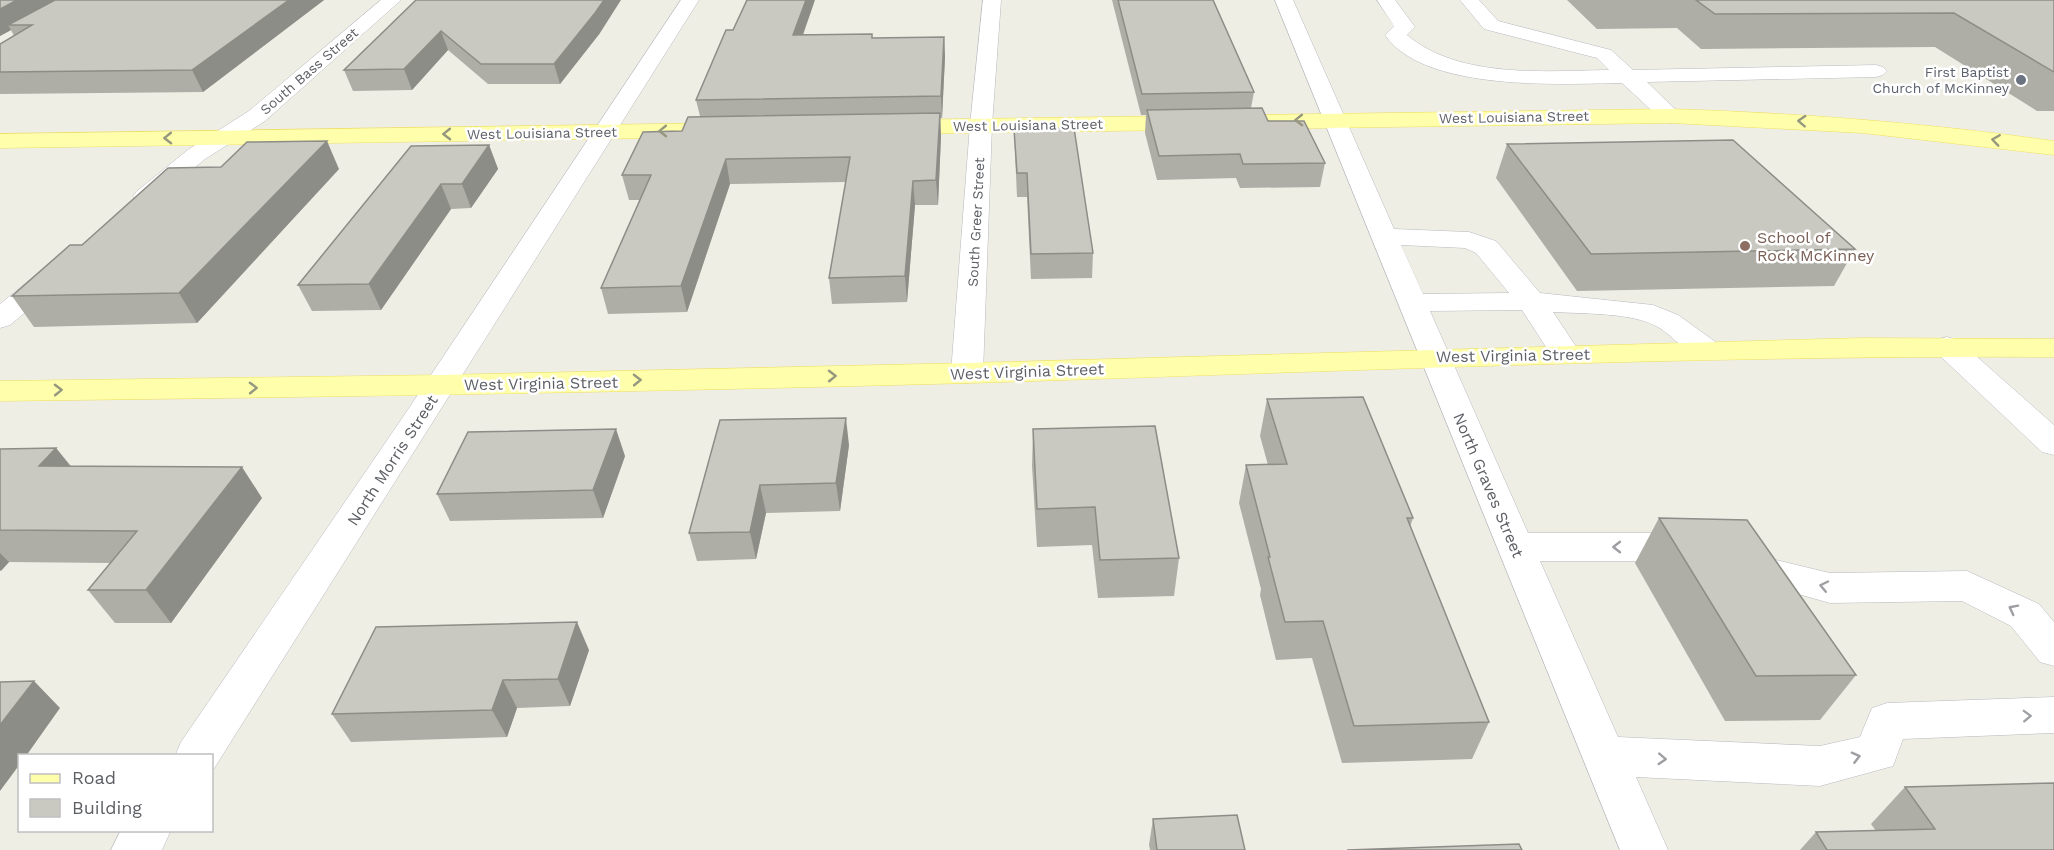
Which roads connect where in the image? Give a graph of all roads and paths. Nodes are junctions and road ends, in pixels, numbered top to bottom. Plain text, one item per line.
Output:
1 (392, 0) edge
2 (690, 0) edge
3 (992, 0) edge
4 (1284, 0) edge
5 (1386, 0) edge
6 (1469, 0) edge
7 (1876, 71) dead end
8 (1627, 75) junction
9 (1671, 116) junction
10 (1334, 120) junction
11 (981, 125) junction
12 (875, 127) edge
13 (745, 130) edge
14 (604, 132) junction
15 (222, 138) junction
16 (0, 141) edge
17 (2054, 148) edge
18 (125, 214) edge
19 (1383, 236) junction
20 (72, 259) edge
21 (1531, 301) junction
22 (1411, 303) junction
23 (0, 319) edge
24 (1947, 346) junction
25 (2054, 348) edge
26 (1706, 350) junction
27 (1566, 354) junction
28 (1434, 357) junction
29 (967, 373) junction
30 (441, 385) junction
31 (0, 391) edge
32 (2054, 444) edge
33 (1515, 547) junction
34 (2054, 650) edge
35 (2054, 715) edge
36 (198, 754) edge
37 (1604, 756) junction
38 (147, 832) edge
39 (135, 850) edge
40 (1644, 850) edge

1 - 15 street, South Bass Street
2 - 14 street, North Morris Street
3 - 11 street, South Greer Street
4 - 10 street, North Graves Street
5 - 8 street
6 - 8 street
7 - 8 street
8 - 9 street
9 - 10 main road, West Louisiana Street
17 -> 9 main road, West Louisiana Street
10 -> 11 main road, West Louisiana Street
10 - 19 street, North Graves Street
11 - 12 main road, West Louisiana Street
11 - 29 street, South Greer Street
13 -> 14 main road, West Louisiana Street
14 -> 15 main road, West Louisiana Street
14 - 30 street, North Morris Street
15 -> 16 main road, West Louisiana Street
15 - 18 street, South Bass Street
19 - 21 street
19 - 22 street, North Graves Street
20 - 23 street
21 - 22 street
21 - 26 street
21 - 27 street
22 - 28 street, North Graves Street
24 - 25 main road, West Virginia Street
24 - 26 main road, West Virginia Street
24 - 32 street
26 - 27 main road, West Virginia Street
27 - 28 main road, West Virginia Street
28 - 29 main road, West Virginia Street
28 - 33 street, North Graves Street
30 -> 29 main road, West Virginia Street
31 -> 30 main road, West Virginia Street
30 - 36 street, North Morris Street
34 -> 33 street
33 - 37 street, North Graves Street
37 -> 35 street
37 - 40 street, North Graves Street
38 - 39 street

